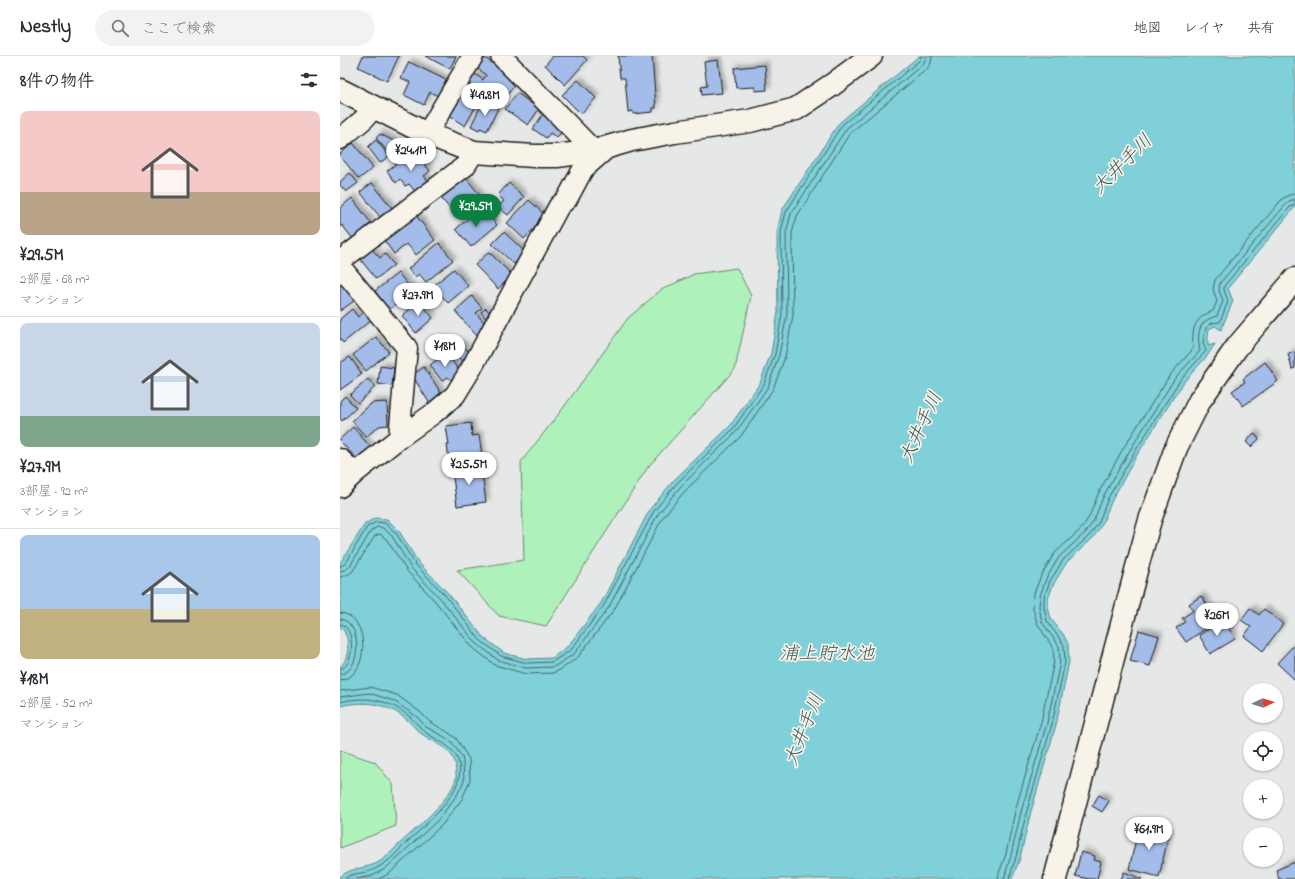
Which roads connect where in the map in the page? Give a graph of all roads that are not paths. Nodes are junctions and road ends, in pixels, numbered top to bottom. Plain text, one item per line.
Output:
1 (473, 56) edge
2 (501, 56) edge
3 (871, 56) edge
4 (340, 90) edge
5 (374, 107) junction
6 (427, 134) junction
7 (340, 139) edge
8 (600, 149) junction
9 (474, 152) junction
10 (340, 261) edge
11 (340, 266) edge
12 (1295, 279) edge
13 (399, 438) junction
14 (340, 459) edge
15 (355, 472) junction
16 (340, 487) edge
17 (1055, 879) edge

1 - 6 street
2 - 8 street
3 - 8 street
4 - 5 street
5 - 6 street
5 - 7 street
6 - 9 street
8 - 9 street
8 - 13 street
9 - 10 street
11 - 13 street
12 - 17 street
13 - 15 street
14 - 15 street
15 - 16 street

